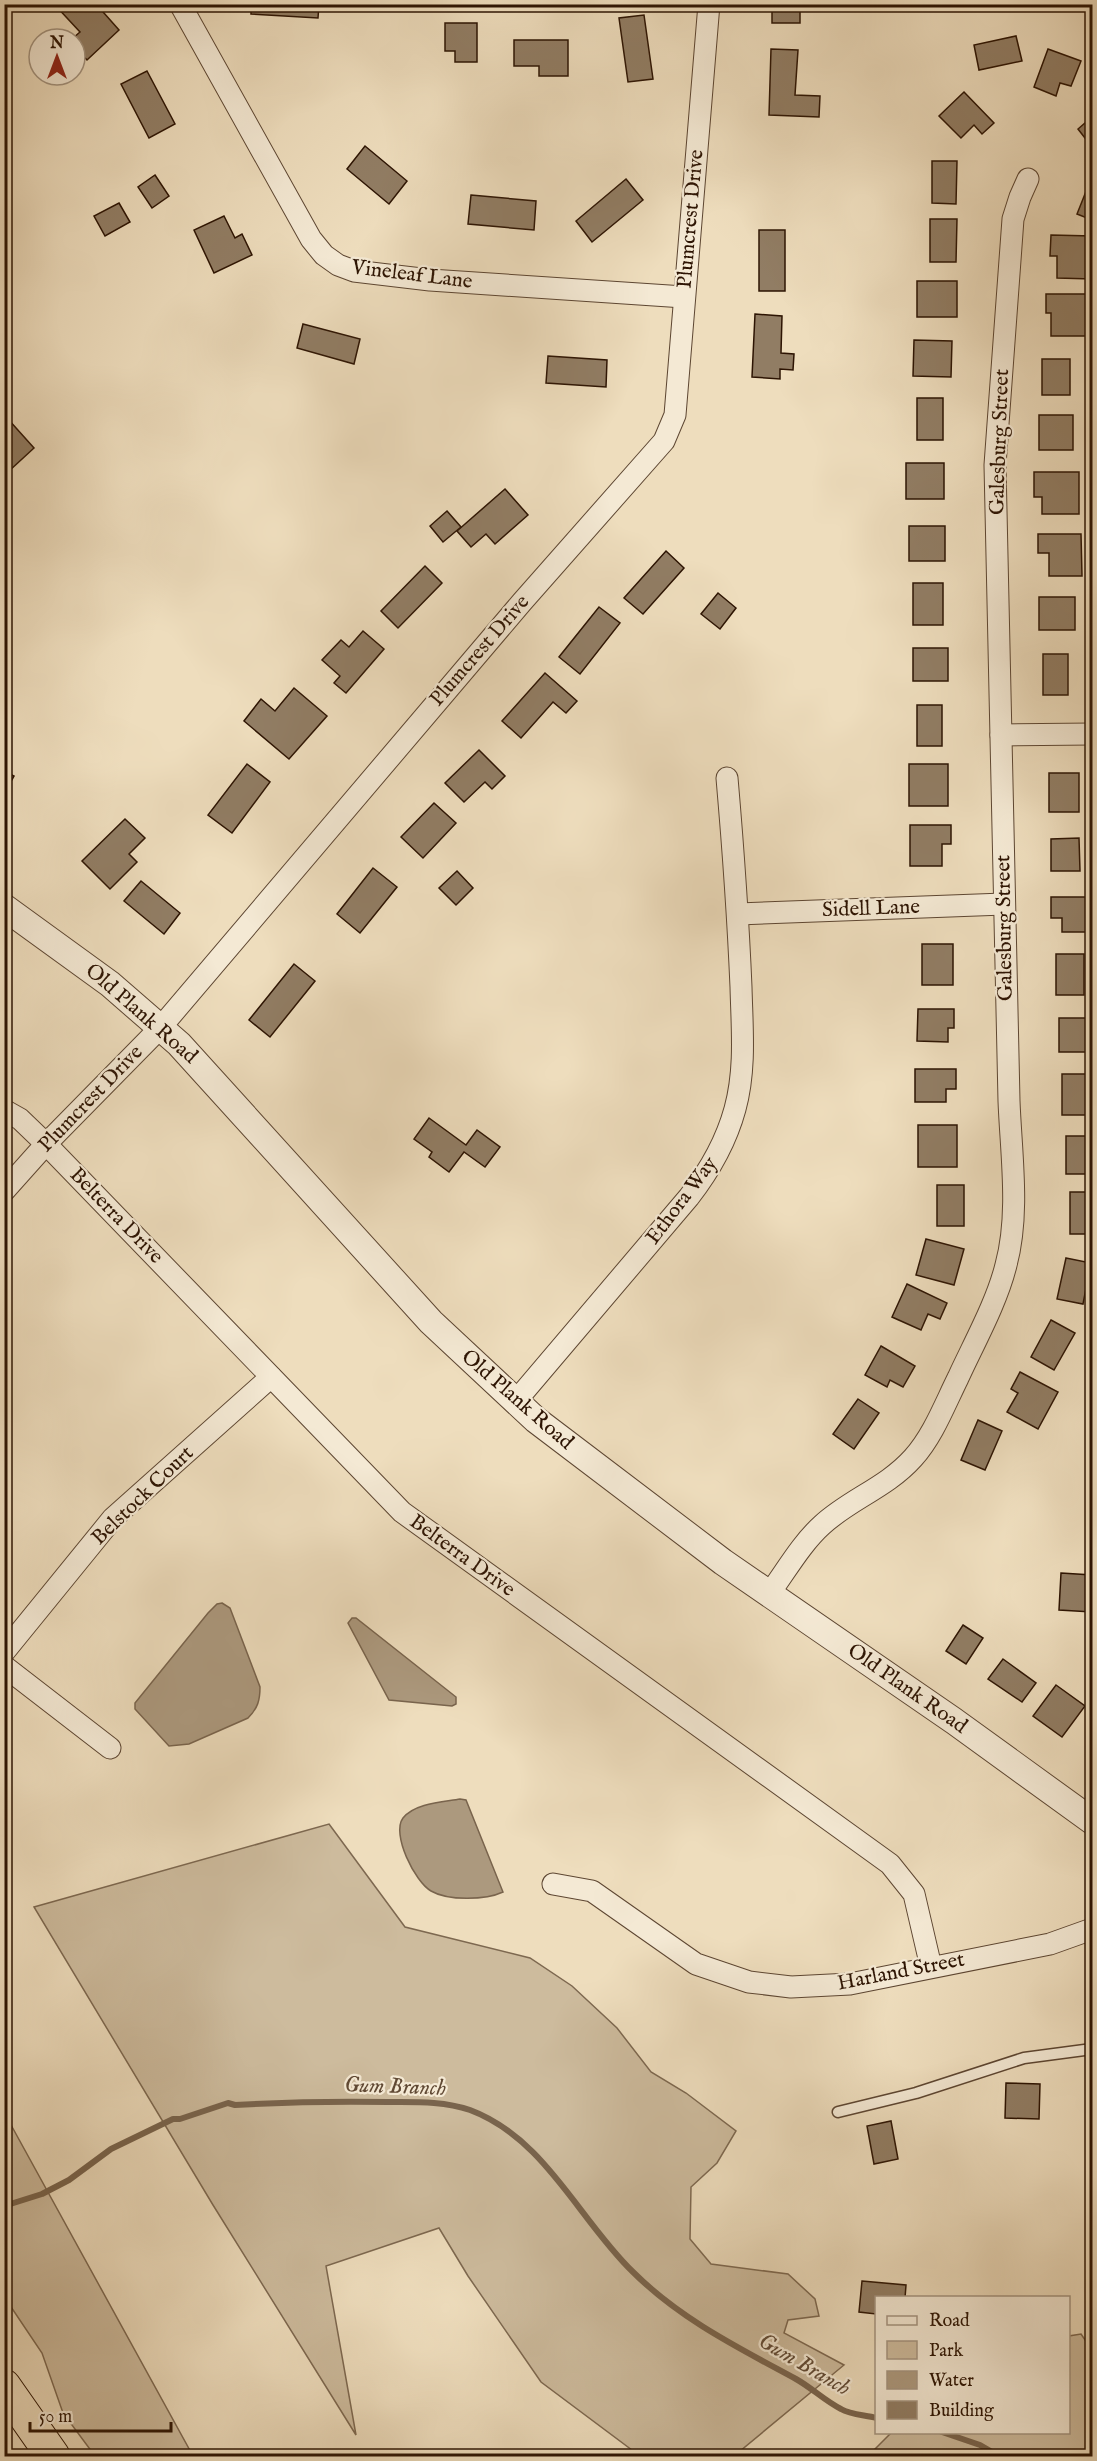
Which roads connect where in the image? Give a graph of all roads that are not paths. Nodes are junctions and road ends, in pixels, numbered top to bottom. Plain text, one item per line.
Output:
1 (180, 4) edge
2 (709, 4) edge
3 (1028, 179) dead end
4 (684, 297) junction
5 (1092, 734) edge
6 (1001, 735) junction
7 (728, 778) dead end
8 (1004, 904) junction
9 (4, 907) edge
10 (738, 914) junction
11 (161, 1027) junction
12 (4, 1110) edge
13 (46, 1144) junction
14 (4, 1191) edge
15 (271, 1377) junction
16 (515, 1402) junction
17 (769, 1594) junction
18 (4, 1652) edge
19 (4, 1666) edge
20 (110, 1748) dead end
21 (1092, 1821) edge
22 (553, 1884) dead end
23 (1092, 1929) edge
24 (931, 1967) junction
25 (1092, 2049) edge
26 (838, 2112) dead end
27 (4, 2386) edge
28 (53, 2457) edge

1 - 4 street, Vineleaf Lane
2 - 4 street, Plumcrest Drive
3 - 6 street, Galesburg Street
4 - 11 street, Plumcrest Drive
5 - 6 street
6 - 8 street, Galesburg Street
7 - 10 street, Ethora Way
8 - 10 street, Sidell Lane
8 - 17 street, Galesburg Street
9 - 11 street, Old Plank Road
10 - 16 street, Ethora Way
11 - 13 street, Plumcrest Drive
11 - 16 street, Old Plank Road
12 - 13 street, Belterra Drive
13 - 14 street, Plumcrest Drive
13 - 15 street, Belterra Drive
15 - 18 street, Belstock Court
15 - 24 street, Belterra Drive
16 - 17 street, Old Plank Road
17 - 21 street, Old Plank Road
19 - 20 street
22 - 24 street, Harland Street
23 - 24 street, Harland Street
25 - 26 lane
27 - 28 highway

